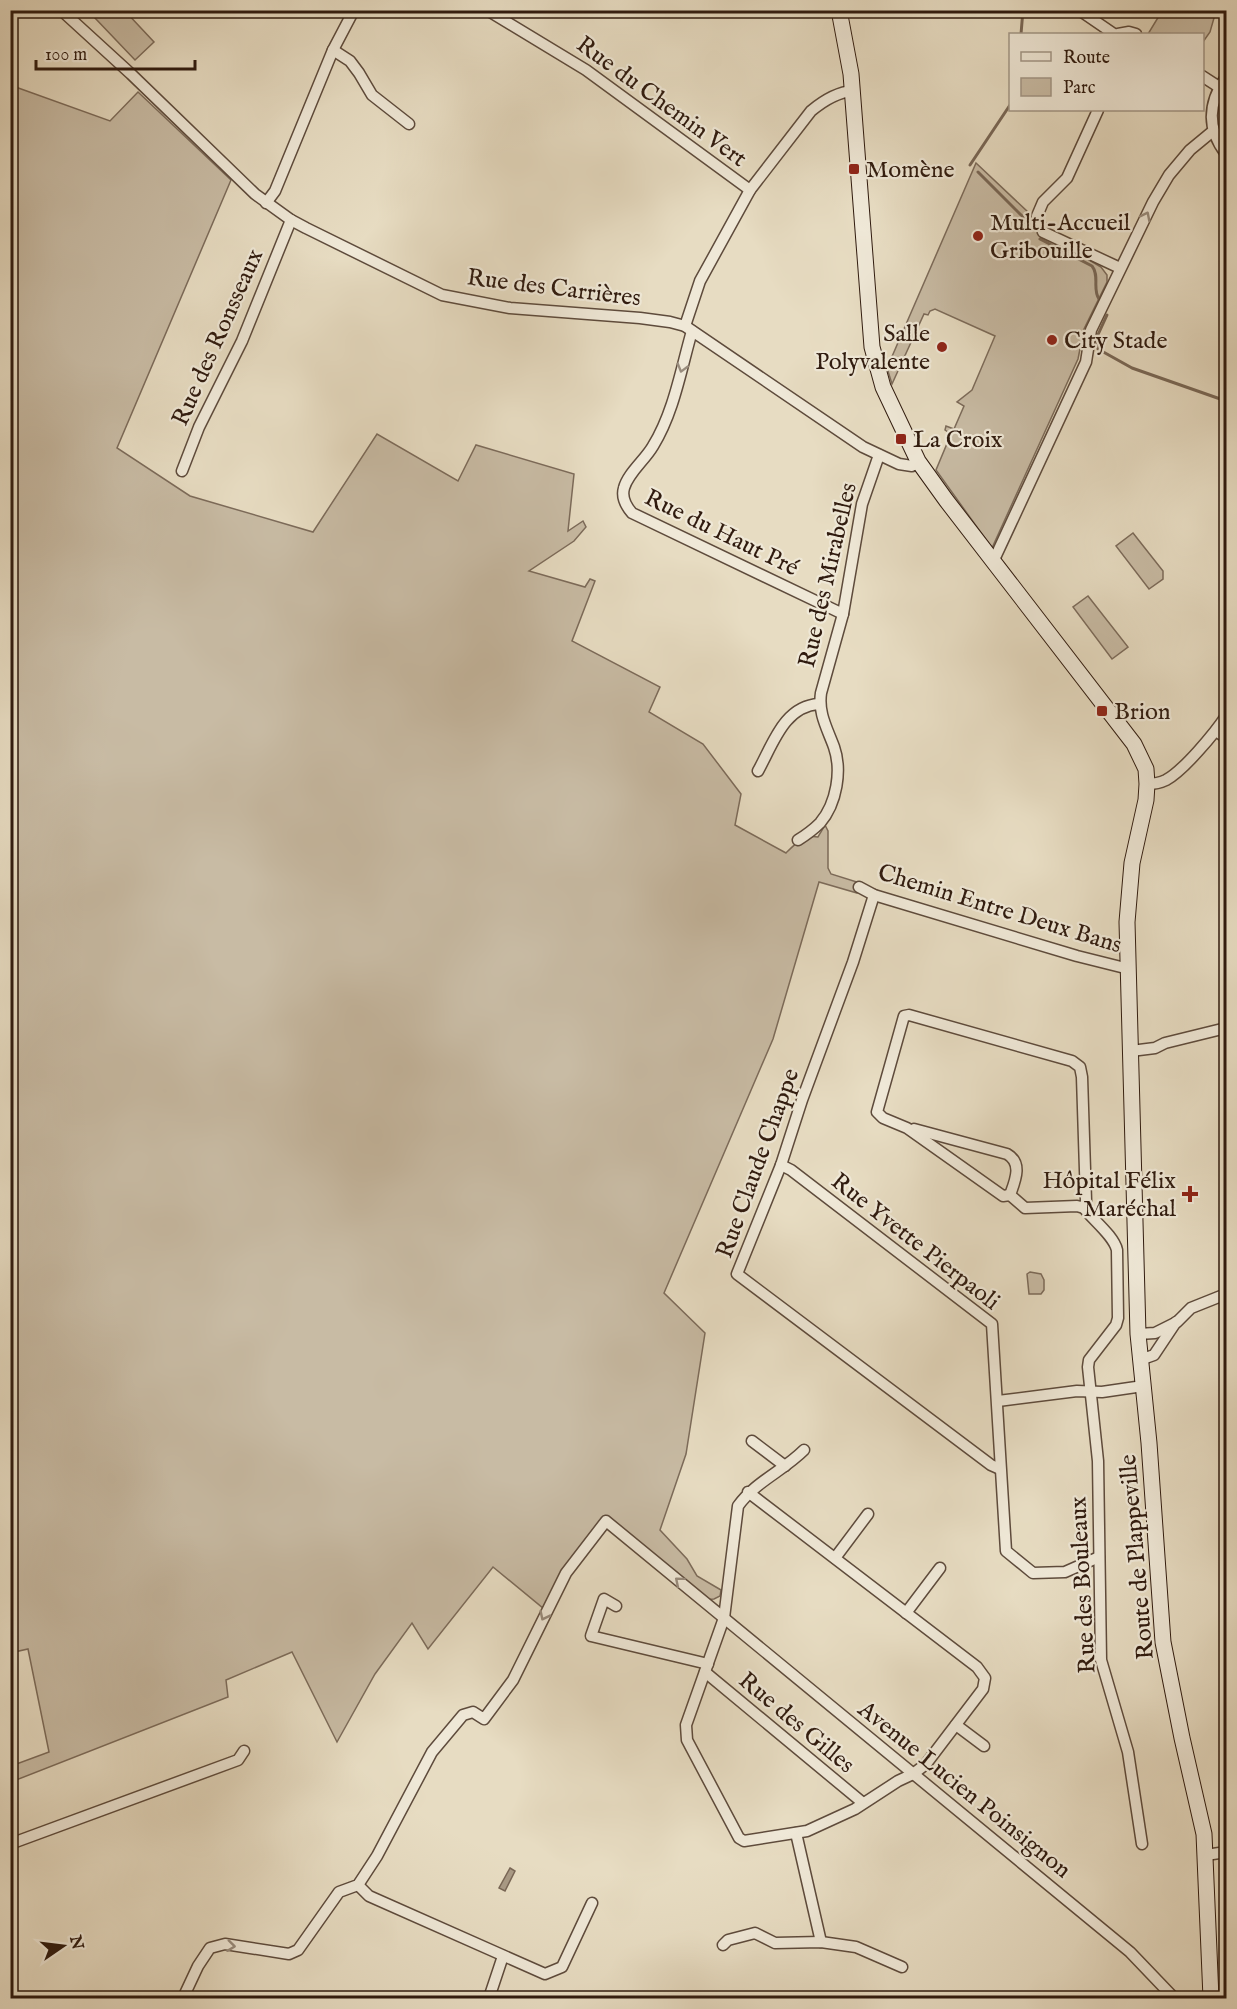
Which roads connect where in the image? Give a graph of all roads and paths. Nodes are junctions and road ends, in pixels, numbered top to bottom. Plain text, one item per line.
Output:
1 (61, 10) edge
2 (354, 10) edge
3 (487, 10) edge
4 (839, 10) edge
5 (1079, 10) edge
6 (1114, 33) edge
7 (333, 50) junction
8 (1204, 77) edge
9 (1227, 77) edge
10 (1219, 87) junction
11 (853, 91) junction
12 (1098, 111) edge
13 (409, 124) dead end
14 (1213, 131) junction
15 (1227, 154) edge
16 (750, 190) junction
17 (266, 203) junction
18 (291, 220) junction
19 (1120, 268) junction
20 (689, 329) junction
21 (879, 455) junction
22 (918, 461) junction
23 (182, 471) dead end
24 (993, 561) junction
25 (843, 614) junction
26 (819, 704) junction
27 (1227, 716) edge
28 (1216, 731) junction
29 (1227, 738) edge
30 (758, 771) dead end
31 (1148, 784) junction
32 (798, 840) dead end
33 (859, 887) dead end
34 (874, 895) junction
35 (1129, 969) junction
36 (1227, 1028) edge
37 (1131, 1051) junction
38 (907, 1128) junction
39 (781, 1165) junction
40 (1010, 1195) junction
41 (1084, 1208) junction
42 (1227, 1294) edge
43 (1177, 1322) junction
44 (1138, 1334) junction
45 (1140, 1360) junction
46 (1143, 1386) junction
47 (1091, 1391) junction
48 (998, 1401) junction
49 (752, 1441) dead end
50 (804, 1450) dead end
51 (785, 1466) junction
52 (1000, 1469) junction
53 (748, 1492) junction
54 (868, 1514) dead end
55 (1099, 1557) junction
56 (834, 1558) junction
57 (940, 1568) dead end
58 (616, 1606) dead end
59 (906, 1613) junction
60 (724, 1618) junction
61 (706, 1668) junction
62 (956, 1725) junction
63 (984, 1746) dead end
64 (244, 1751) dead end
65 (913, 1774) junction
66 (863, 1803) junction
67 (796, 1833) junction
68 (10, 1844) edge
69 (1143, 1844) dead end
70 (1227, 1852) edge
71 (1206, 1855) junction
72 (358, 1885) junction
73 (592, 1903) dead end
74 (821, 1942) junction
75 (723, 1945) dead end
76 (503, 1956) junction
77 (902, 1967) dead end
78 (183, 1998) edge
79 (489, 1998) edge
80 (1174, 1998) edge
81 (1211, 1998) edge

1 - 17 street, Rue des Carrières
2 - 7 street
3 - 16 street, Rue du Chemin Vert
4 - 11 street
5 - 6 street
7 - 13 street
7 - 17 street
8 - 10 street
9 - 10 street
10 - 14 street
11 - 16 street, Rue du Haut Pré
11 - 22 street
12 - 19 street
14 - 15 street
19 -> 14 street
16 - 20 street, Rue du Haut Pré
17 - 18 street, Rue des Carrières
18 - 20 street, Rue des Carrières
18 - 23 street, Rue des Ronsseaux
19 - 24 street
20 - 21 street, Rue des Carrières
20 -> 25 street, Rue du Haut Pré
21 - 22 street, Rue des Carrières
21 - 25 street, Rue des Mirabelles
22 - 24 street
24 - 31 street
25 - 26 street, Rue des Mirabelles
26 - 30 street, Rue des Mirabelles
26 - 32 street, Rue des Mirabelles
27 - 28 street
28 - 29 street
28 - 31 street
31 - 35 street, Route de Plappeville
33 - 34 street, Chemin Entre Deux Bans
34 - 35 street, Chemin Entre Deux Bans
34 - 39 street, Rue Claude Chappe
35 - 37 street, Route de Plappeville
36 - 37 street
37 - 44 street, Route de Plappeville
38 - 40 street
38 - 40 street
38 - 41 street
39 - 48 street, Rue Yvette Pierpaoli
39 - 52 street, Rue Claude Chappe
40 - 41 street
41 - 47 street, Rue des Bouleaux
42 - 43 street
43 - 44 street
43 - 45 street
44 - 45 street, Route de Plappeville
45 - 46 street, Route de Plappeville
46 - 47 street
46 - 71 street, Route de Plappeville
47 - 48 street
47 - 55 street, Rue des Bouleaux
48 - 52 street, Rue Yvette Pierpaoli
49 - 51 street
50 - 51 street
51 - 53 street
52 - 55 street, Rue Yvette Pierpaoli
53 - 56 street
53 - 60 street
54 - 56 street
55 - 69 street, Rue des Bouleaux
56 - 59 street
57 - 59 street
58 - 61 street
59 - 62 street
60 - 61 street
60 - 65 street, Avenue Lucien Poinsignon
60 -> 72 street, Avenue Lucien Poinsignon
61 - 66 street, Rue des Gilles
61 - 67 street
62 - 63 street
62 - 65 street
64 - 68 street
65 - 66 street
65 - 80 street, Avenue Lucien Poinsignon
66 - 67 street
67 - 74 street
70 - 71 street
71 - 81 street, Route de Plappeville
72 - 76 street
78 -> 72 street
73 - 76 street
74 - 75 street
74 - 77 street
76 - 79 street

